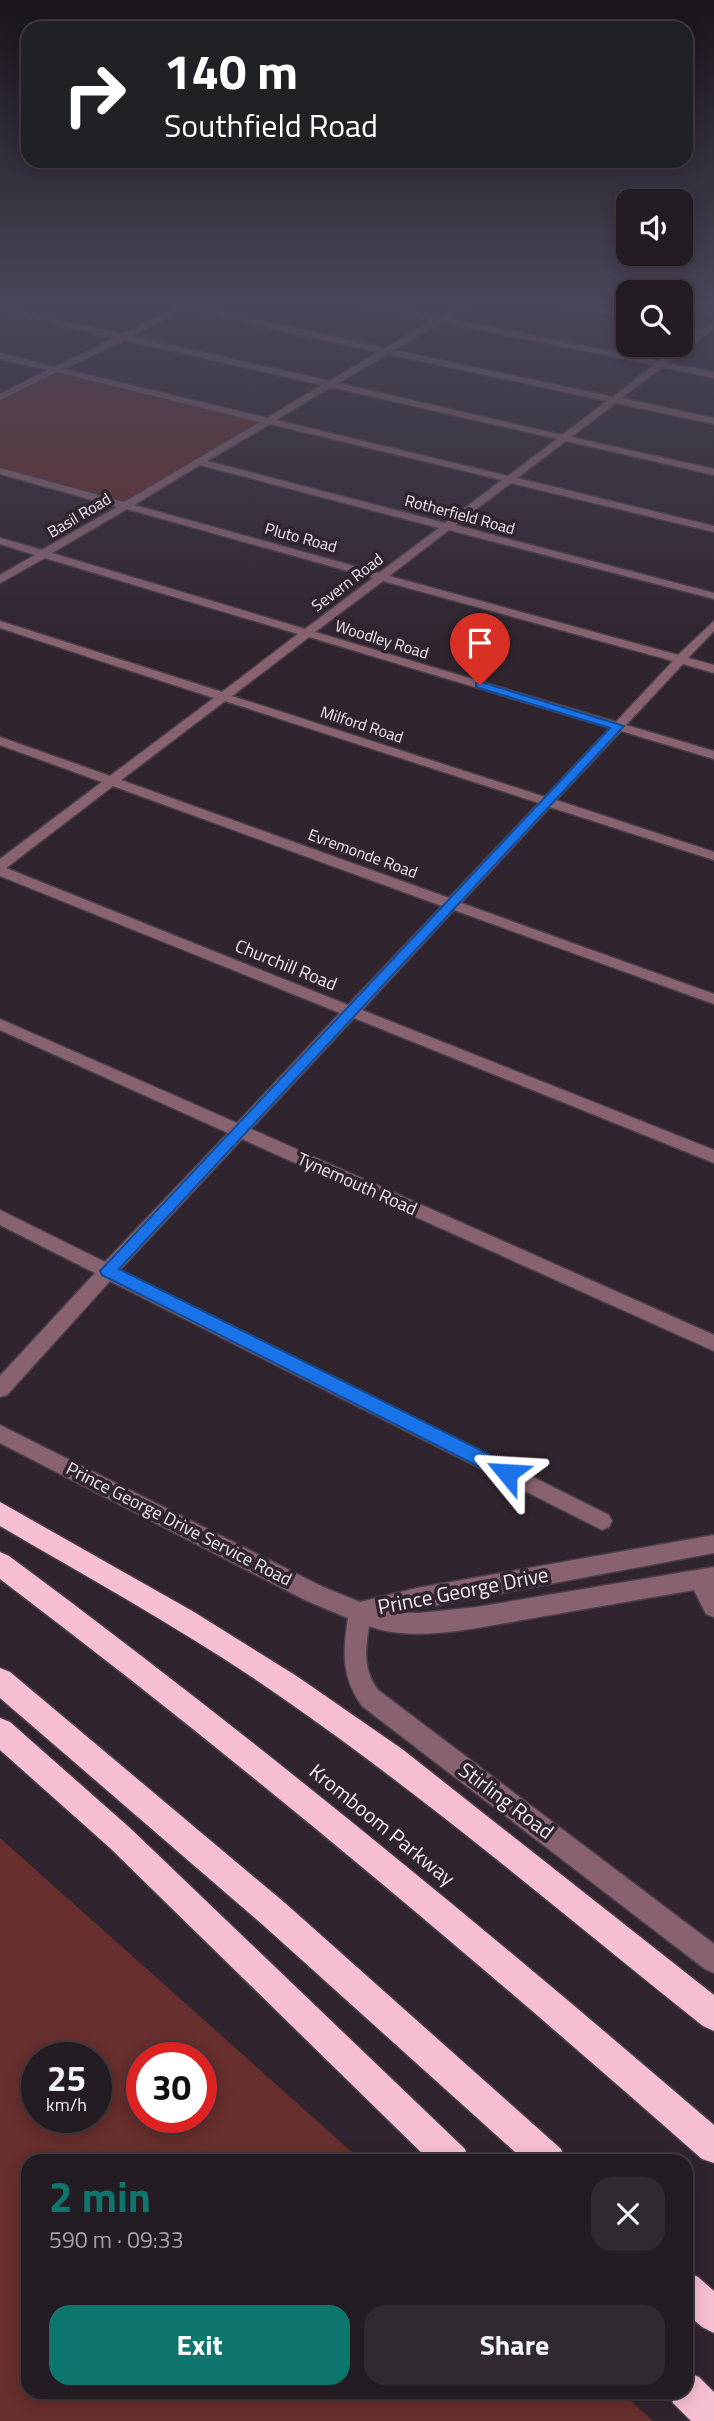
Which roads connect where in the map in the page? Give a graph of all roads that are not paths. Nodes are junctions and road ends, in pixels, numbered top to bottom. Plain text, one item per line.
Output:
1 (255, 418) edge
2 (273, 418) edge
3 (477, 418) edge
4 (590, 418) edge
5 (268, 421) junction
6 (564, 438) junction
7 (199, 462) junction
8 (0, 471) edge
9 (714, 472) edge
10 (509, 479) junction
11 (125, 505) junction
12 (447, 527) junction
13 (714, 529) edge
14 (0, 541) edge
15 (44, 555) junction
16 (381, 576) junction
17 (0, 580) edge
18 (714, 596) edge
19 (714, 624) edge
20 (0, 625) edge
21 (307, 633) junction
22 (681, 659) junction
23 (714, 669) edge
24 (223, 697) junction
25 (618, 726) junction
26 (0, 741) edge
27 (714, 755) edge
28 (111, 781) junction
29 (547, 802) junction
30 (714, 856) edge
31 (0, 869) edge
32 (452, 904) junction
33 (714, 999) edge
34 (350, 1012) junction
35 (0, 1024) edge
36 (240, 1132) junction
37 (714, 1157) edge
38 (0, 1217) edge
39 (108, 1271) junction
40 (714, 1343) edge
41 (0, 1389) edge
42 (0, 1433) edge
43 (0, 1513) edge
44 (602, 1521) dead end
45 (714, 1544) edge
46 (0, 1564) edge
47 (706, 1578) edge
48 (714, 1607) edge
49 (360, 1612) junction
50 (0, 1681) edge
51 (0, 1732) edge
52 (714, 1960) edge
53 (714, 2015) edge
54 (714, 2147) edge
55 (446, 2154) edge
56 (541, 2154) edge
57 (693, 2296) edge
58 (714, 2315) edge
59 (693, 2397) edge
60 (714, 2418) edge

1 - 5 street
2 - 5 street, Basil Road
3 - 6 street
4 - 6 street, Severn Road
5 - 7 street, Basil Road
5 - 10 street
6 - 9 street
6 - 10 street, Severn Road
7 - 11 street, Basil Road
7 - 12 street, Rotherfield Road
8 - 11 street, Pluto Road
10 - 12 street, Severn Road
10 - 13 street
11 - 15 street, Basil Road
11 - 16 street, Pluto Road
12 - 16 street, Severn Road
12 - 18 street, Rotherfield Road
14 - 15 street, Woodley Road
15 - 17 street, Basil Road
15 - 21 street, Woodley Road
16 - 21 street, Severn Road
16 - 22 street, Pluto Road
19 - 22 street
20 - 24 street, Milford Road
21 - 24 street, Severn Road
21 - 25 street, Woodley Road
22 - 23 street, Pluto Road
22 - 25 street
24 - 28 street, Severn Road
24 - 29 street, Milford Road
25 - 27 street, Woodley Road
25 - 29 street
26 - 28 street, Evremonde Road
28 - 31 street, Severn Road
28 - 32 street, Evremonde Road
29 - 30 street, Milford Road
29 - 32 street
31 - 34 street, Churchill Road
32 - 33 street, Evremonde Road
32 - 34 street
34 - 36 street
34 - 37 street, Churchill Road
35 - 36 street, Tynemouth Road
36 - 39 street
36 - 40 street, Tynemouth Road
38 - 39 street
39 - 41 street
39 - 44 street
42 - 49 street, Prince George Drive Service Road
43 - 53 highway
45 - 49 street, Prince George Drive
46 - 54 highway, Kromboom Parkway
47 - 48 street
47 - 49 street, Prince George Drive
49 - 52 street, Stirling Road
50 - 56 highway
51 - 55 highway
57 - 58 highway
59 - 60 highway

